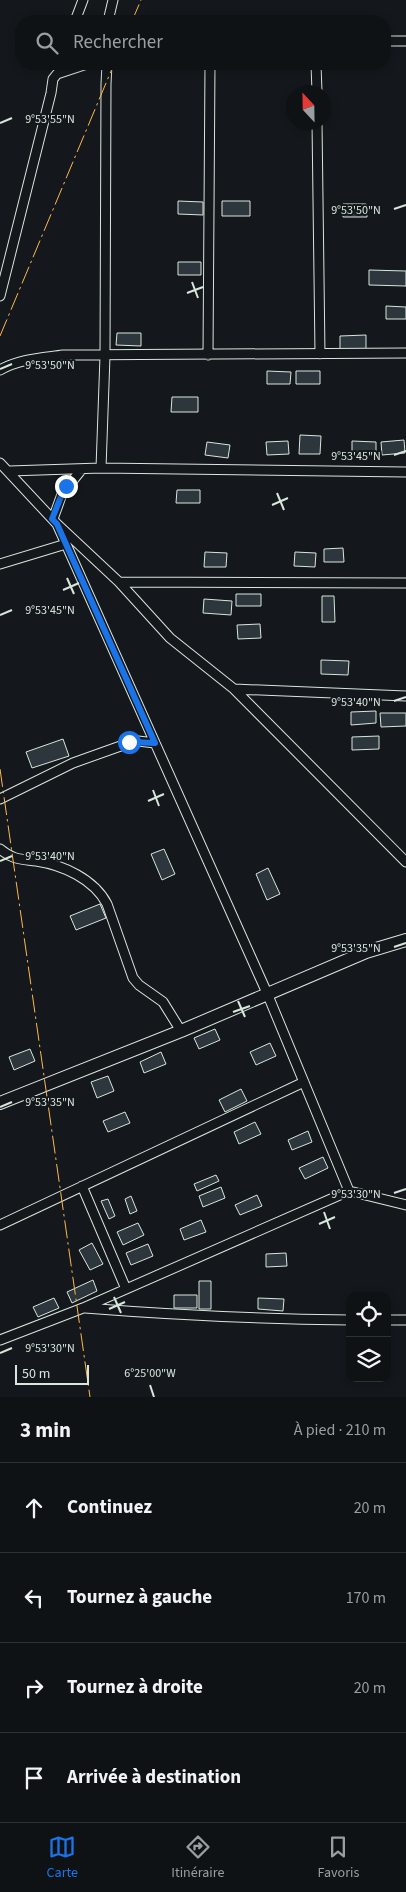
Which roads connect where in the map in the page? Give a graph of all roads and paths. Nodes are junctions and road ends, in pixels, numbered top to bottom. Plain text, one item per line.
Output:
1 (83, 0) edge
2 (113, 0) edge
3 (77, 15) edge
4 (109, 15) edge
5 (391, 41) edge
6 (406, 41) edge
7 (59, 70) edge
8 (69, 70) edge
9 (107, 70) edge
10 (210, 70) edge
11 (316, 70) edge
12 (57, 74) junction
13 (317, 85) edge
14 (317, 130) edge
15 (0, 296) edge
16 (406, 353) edge
17 (320, 354) junction
18 (208, 355) junction
19 (105, 356) junction
20 (0, 370) edge
21 (0, 463) edge
22 (101, 468) junction
23 (82, 469) junction
24 (9, 471) junction
25 (406, 472) edge
26 (55, 522) junction
27 (66, 544) junction
28 (0, 564) edge
29 (119, 582) junction
30 (406, 583) edge
31 (234, 689) junction
32 (406, 696) edge
33 (155, 743) junction
34 (0, 799) edge
35 (0, 849) edge
36 (406, 862) edge
37 (405, 941) edge
38 (267, 993) junction
39 (181, 1030) junction
40 (304, 1082) junction
41 (0, 1102) edge
42 (82, 1186) junction
43 (349, 1191) junction
44 (406, 1205) edge
45 (0, 1225) edge
46 (126, 1289) junction
47 (83, 1308) junction
48 (346, 1320) edge
49 (391, 1320) edge
50 (406, 1320) edge
51 (0, 1340) edge

1 - 3 street
2 - 4 street
5 - 6 street
7 - 12 street
8 - 12 street
9 - 19 street
10 - 18 street
11 - 13 street
12 - 15 street
14 - 17 street
16 - 17 street
17 - 18 street
18 - 19 street
19 - 20 street
19 - 22 street
21 - 24 street
22 - 23 street
22 - 25 street
23 - 24 street
23 - 26 street
24 - 26 street
26 - 27 street
26 - 29 street
27 - 28 street
27 - 33 street
29 - 30 street
29 - 31 street
31 - 32 street
31 - 36 street
33 - 34 street
33 - 38 street
35 - 39 street
37 - 38 main road
38 - 39 main road
38 - 40 street
39 - 41 main road
40 - 42 street
40 - 43 street
42 - 45 street
42 - 46 street
43 - 44 street
43 - 46 street
46 - 47 street
47 - 48 street
47 - 51 street
49 - 50 street

